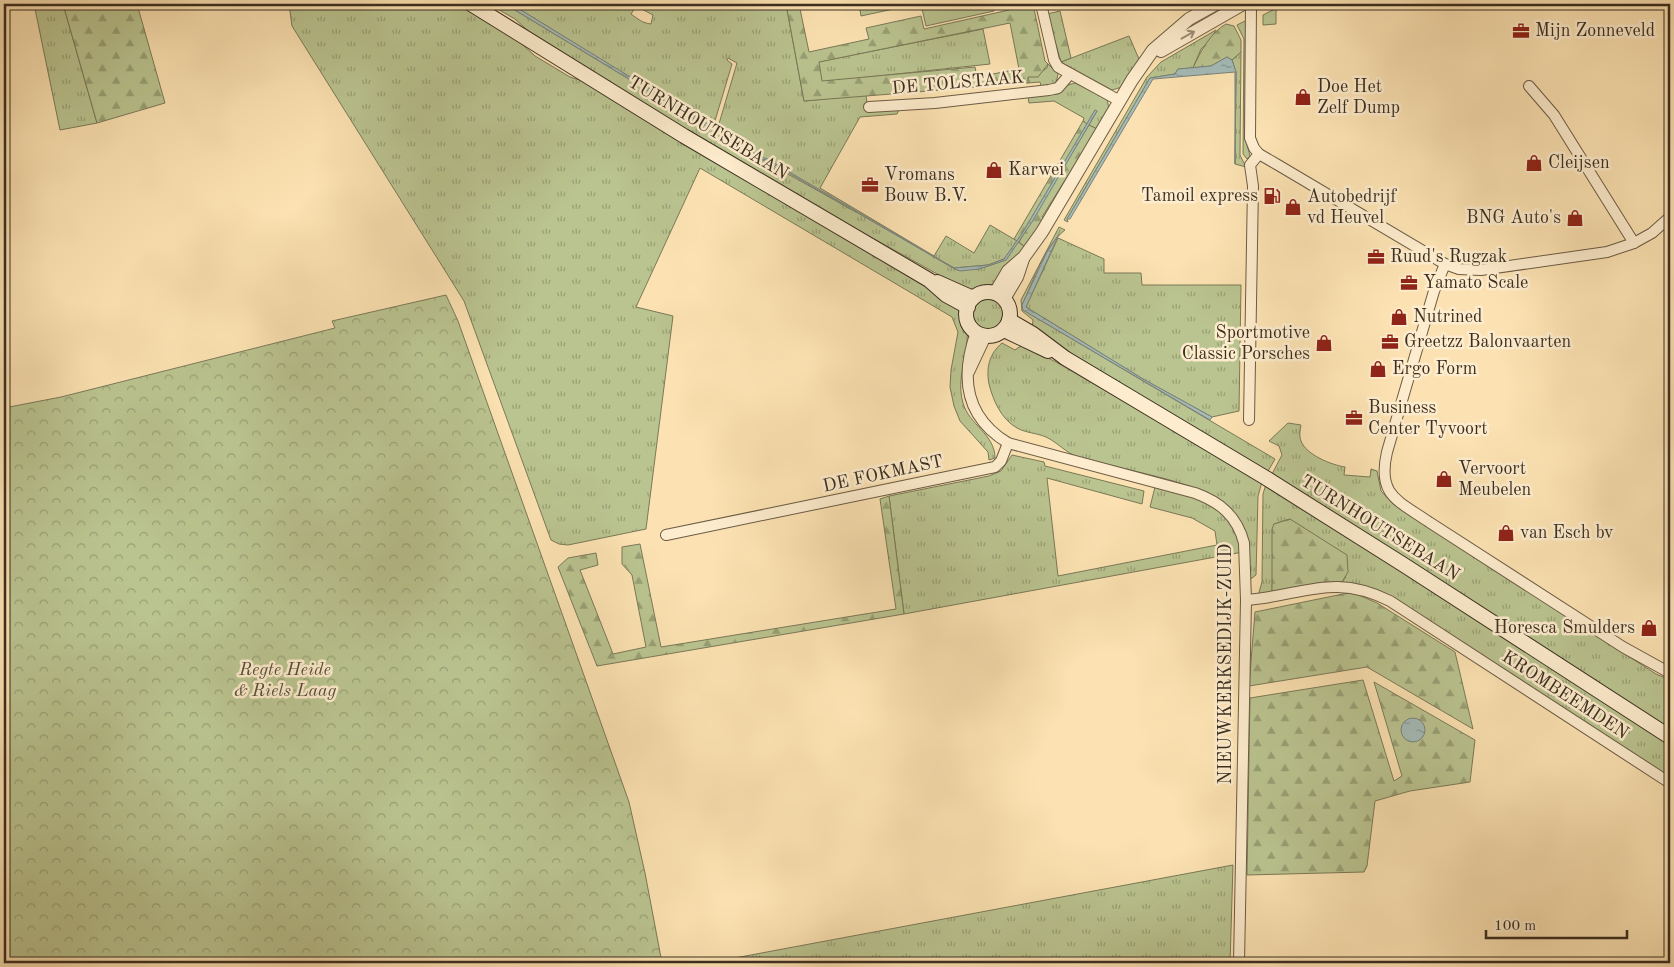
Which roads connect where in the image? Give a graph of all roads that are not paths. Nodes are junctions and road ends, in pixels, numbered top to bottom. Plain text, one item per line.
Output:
1 (470, 4) edge
2 (1041, 4) edge
3 (1216, 4) edge
4 (1244, 4) edge
5 (1251, 4) edge
6 (1146, 60) junction
7 (1070, 74) junction
8 (1529, 86) dead end
9 (1120, 100) junction
10 (869, 107) dead end
11 (1259, 154) junction
12 (1670, 217) edge
13 (1634, 243) junction
14 (1444, 264) junction
15 (999, 296) junction
16 (971, 303) junction
17 (1006, 325) junction
18 (981, 334) junction
19 (1249, 420) dead end
20 (1008, 443) junction
21 (666, 535) dead end
22 (1246, 600) junction
23 (1670, 673) edge
24 (1670, 737) edge
25 (1670, 783) edge
26 (1239, 963) edge

1 - 16 main road, TURNHOUTSEBAAN
2 - 7 street
3 - 6 street
6 -> 4 street
5 - 11 street
6 - 9 street
7 - 9 street
7 - 10 street, DE TOLSTAAK
8 - 13 street
9 - 15 street
11 - 14 street
11 - 19 street
12 - 13 street
13 - 14 street
14 - 23 street
15 - 16 main road
15 - 17 main road
16 - 18 main road
17 - 18 main road
17 - 24 main road, TURNHOUTSEBAAN
18 - 20 street
20 - 21 street, DE FOKMAST
20 - 22 street, NIEUWKERKSEDIJK-ZUID
22 - 25 street, KROMBEEMDEN
22 - 26 street, NIEUWKERKSEDIJK-ZUID

